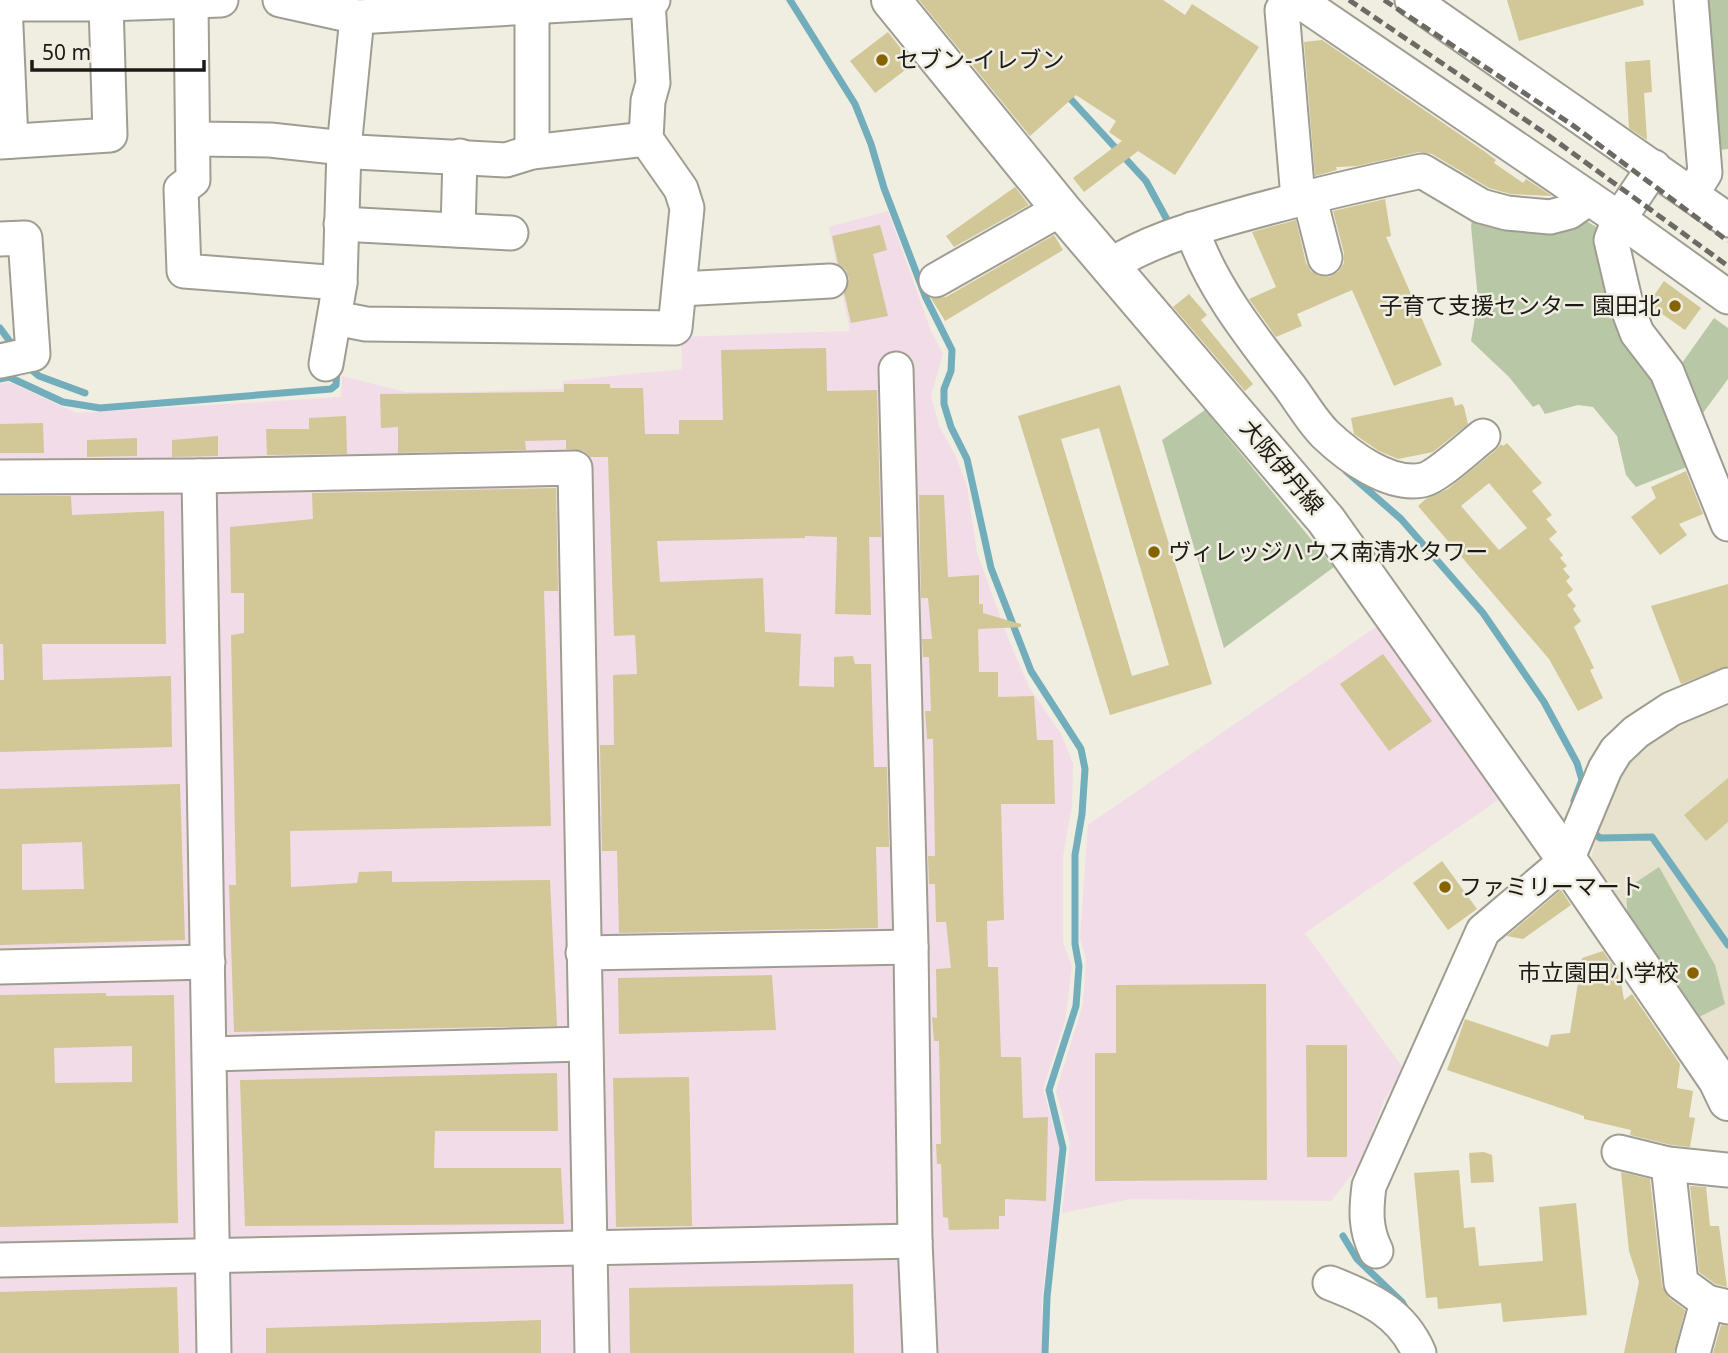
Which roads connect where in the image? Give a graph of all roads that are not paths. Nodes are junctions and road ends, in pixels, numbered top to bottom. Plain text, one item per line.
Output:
1 (280, 0) edge
2 (653, 0) edge
3 (891, 0) edge
4 (1289, 0) edge
5 (1298, 0) edge
6 (1412, 0) edge
7 (1691, 0) edge
8 (206, 1) edge
9 (648, 1) edge
10 (110, 3) edge
11 (2, 4) edge
12 (443, 6) edge
13 (532, 8) junction
14 (357, 19) edge
15 (194, 139) junction
16 (646, 139) junction
17 (5, 142) edge
18 (350, 151) junction
19 (532, 152) junction
20 (460, 156) junction
21 (1654, 167) junction
22 (1708, 178) edge
23 (1304, 197) junction
24 (1589, 198) junction
25 (1061, 209) junction
26 (1619, 219) junction
27 (1728, 220) edge
28 (347, 225) junction
29 (1192, 229) junction
30 (458, 230) junction
31 (511, 233) dead end
32 (0, 239) edge
33 (1325, 257) dead end
34 (1111, 265) junction
35 (936, 280) dead end
36 (830, 281) dead end
37 (340, 283) junction
38 (680, 289) junction
39 (1728, 297) edge
40 (341, 320) junction
41 (0, 361) edge
42 (326, 364) dead end
43 (896, 369) dead end
44 (1483, 436) dead end
45 (199, 476) junction
46 (0, 477) edge
47 (1728, 524) edge
48 (1728, 685) edge
49 (1567, 860) junction
50 (911, 947) junction
51 (583, 953) junction
52 (208, 962) junction
53 (0, 967) edge
54 (585, 1044) junction
55 (210, 1054) junction
56 (1728, 1101) edge
57 (1619, 1152) dead end
58 (1668, 1164) junction
59 (1728, 1170) edge
60 (915, 1241) junction
61 (589, 1247) junction
62 (1376, 1251) dead end
63 (213, 1255) junction
64 (0, 1260) edge
65 (1330, 1283) dead end
66 (1717, 1305) edge
67 (214, 1353) edge
68 (592, 1353) edge
69 (920, 1353) edge
70 (1419, 1353) edge
71 (1693, 1353) edge

1 - 14 street
2 - 9 street
3 - 25 main road, 大阪伊丹線
4 - 23 street
5 - 24 street
6 - 21 street
7 - 22 street
8 - 10 street
8 - 15 street
9 - 13 street
9 - 16 street
10 - 11 street
10 - 17 street
11 - 17 street
12 - 13 street
12 - 14 street
13 - 19 street
14 - 18 street
15 - 18 street
15 - 37 street
16 - 19 street
16 - 38 street
18 - 20 street
18 - 28 street
19 - 20 street
20 - 30 street
21 - 22 street
21 - 26 street
22 - 27 street
23 - 24 street
23 - 29 street
23 - 33 street
24 - 26 street
25 - 34 main road, 大阪伊丹線
25 - 35 street
26 - 39 street
26 - 47 street
28 - 30 street
28 - 37 street
29 - 34 street
29 - 44 street
30 - 31 street
32 - 41 street
34 - 49 main road, 大阪伊丹線
36 - 38 street
37 - 40 street
38 - 40 street
40 - 42 street
43 - 50 street
45 - 46 street
45 - 51 street
45 - 52 street
48 - 49 street
49 - 56 main road, 大阪伊丹線
49 - 62 street
50 - 51 street
50 - 60 street
51 - 54 street
52 - 53 street
52 - 55 street
54 - 55 street
54 - 61 street
55 - 63 street
57 - 58 street
58 - 59 street
58 - 66 street
60 - 61 street
60 - 69 street
61 - 63 street
61 - 68 street
63 - 64 street
63 - 67 street
65 - 70 street
66 - 71 street

